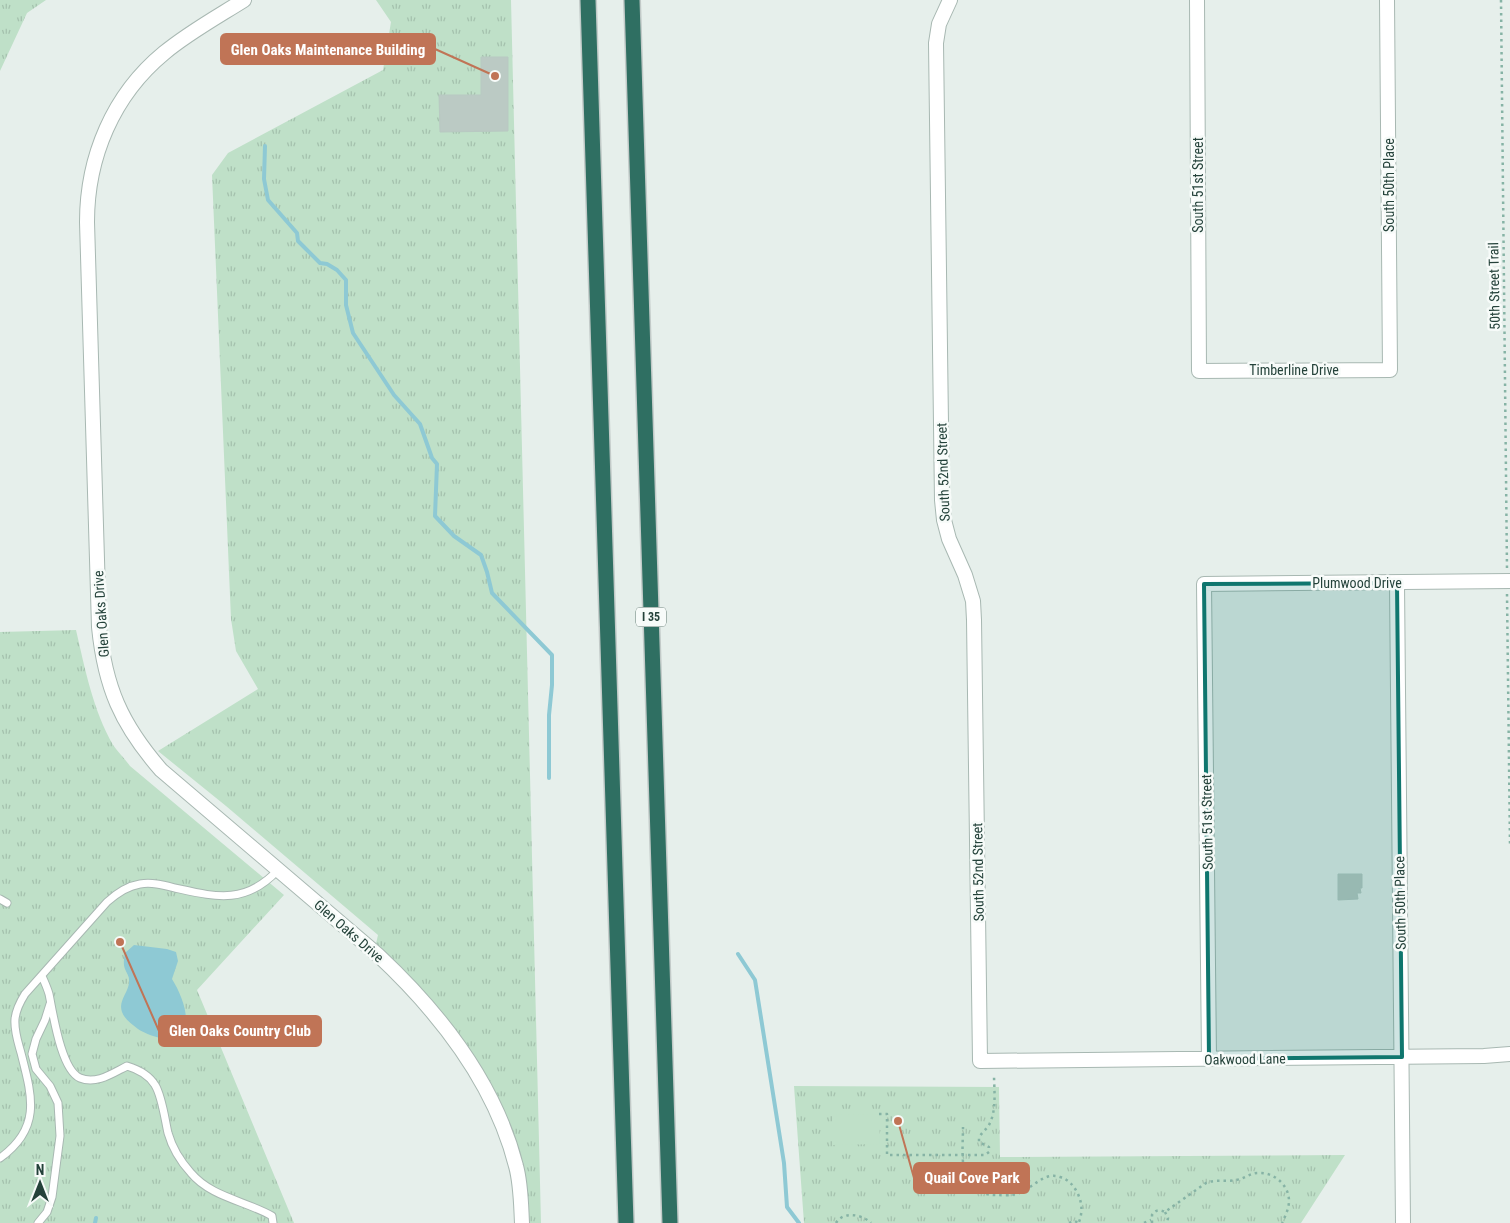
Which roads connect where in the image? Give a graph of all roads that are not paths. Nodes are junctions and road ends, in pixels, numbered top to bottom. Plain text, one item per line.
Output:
1 (244, 0) edge
2 (587, 0) edge
3 (950, 0) edge
4 (1196, 0) edge
5 (1387, 0) edge
6 (632, 4) edge
7 (1390, 370) joint
8 (1199, 371) joint
9 (1508, 580) edge
10 (1397, 582) junction
11 (1204, 584) joint
12 (278, 870) junction
13 (42, 976) junction
14 (51, 1003) junction
15 (1510, 1054) edge
16 (1402, 1057) junction
17 (1209, 1059) junction
18 (980, 1062) joint
19 (0, 1158) edge
20 (38, 1223) edge
21 (273, 1223) edge
22 (522, 1223) edge
23 (626, 1223) edge
24 (670, 1223) edge
25 (1403, 1223) edge

1 - 12 street, Glen Oaks Drive
2 - 23 highway
3 - 18 street, South 52nd Street
4 - 8 street, South 51st Street
5 - 7 street, South 50th Place
6 - 24 highway, I 35
7 - 8 street, Timberline Drive
9 - 10 street, Plumwood Drive
10 - 11 street, Plumwood Drive
10 - 16 street, South 50th Place
11 - 17 street, South 51st Street
12 - 13 lane
12 - 22 street, Glen Oaks Drive
13 - 14 lane
13 - 19 lane
14 - 20 lane
14 - 21 lane
15 - 16 street, Oakwood Lane
16 - 17 street, Oakwood Lane
16 - 25 street, South 50th Place
17 - 18 street, Oakwood Lane

